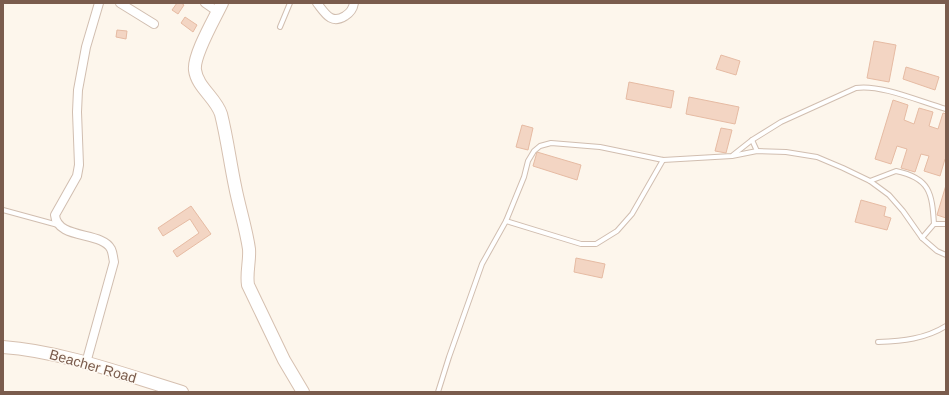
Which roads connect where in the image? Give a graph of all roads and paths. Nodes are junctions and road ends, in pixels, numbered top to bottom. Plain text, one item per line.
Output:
1 (99, 3) edge
2 (120, 3) edge
3 (205, 3) edge
4 (290, 3) edge
5 (317, 3) edge
6 (354, 3) edge
7 (220, 8) edge
8 (154, 24) dead end
9 (280, 27) dead end
10 (946, 109) edge
11 (752, 140) junction
12 (756, 151) junction
13 (732, 156) junction
14 (663, 160) junction
15 (870, 181) junction
16 (3, 210) edge
17 (506, 221) junction
18 (934, 224) junction
19 (946, 224) edge
20 (59, 226) junction
21 (922, 238) junction
22 (946, 255) edge
23 (946, 326) edge
24 (878, 342) dead end
25 (3, 347) edge
26 (86, 363) junction
27 (182, 392) edge
28 (303, 392) edge
29 (438, 392) edge

1 - 20 street
2 - 8 street
3 - 7 street
4 - 9 lane
5 - 6 street
7 - 28 street
10 - 11 lane
11 - 12 lane
11 - 13 lane
12 - 13 lane
12 - 15 lane
13 - 14 lane
14 - 17 lane
14 - 17 lane
15 - 18 lane
15 - 21 lane
16 - 20 lane
17 - 29 lane
18 - 19 lane
18 - 21 lane
20 - 26 street
21 - 22 lane
23 - 24 lane
25 - 26 street, Beacher Road
26 - 27 street, Beacher Road

